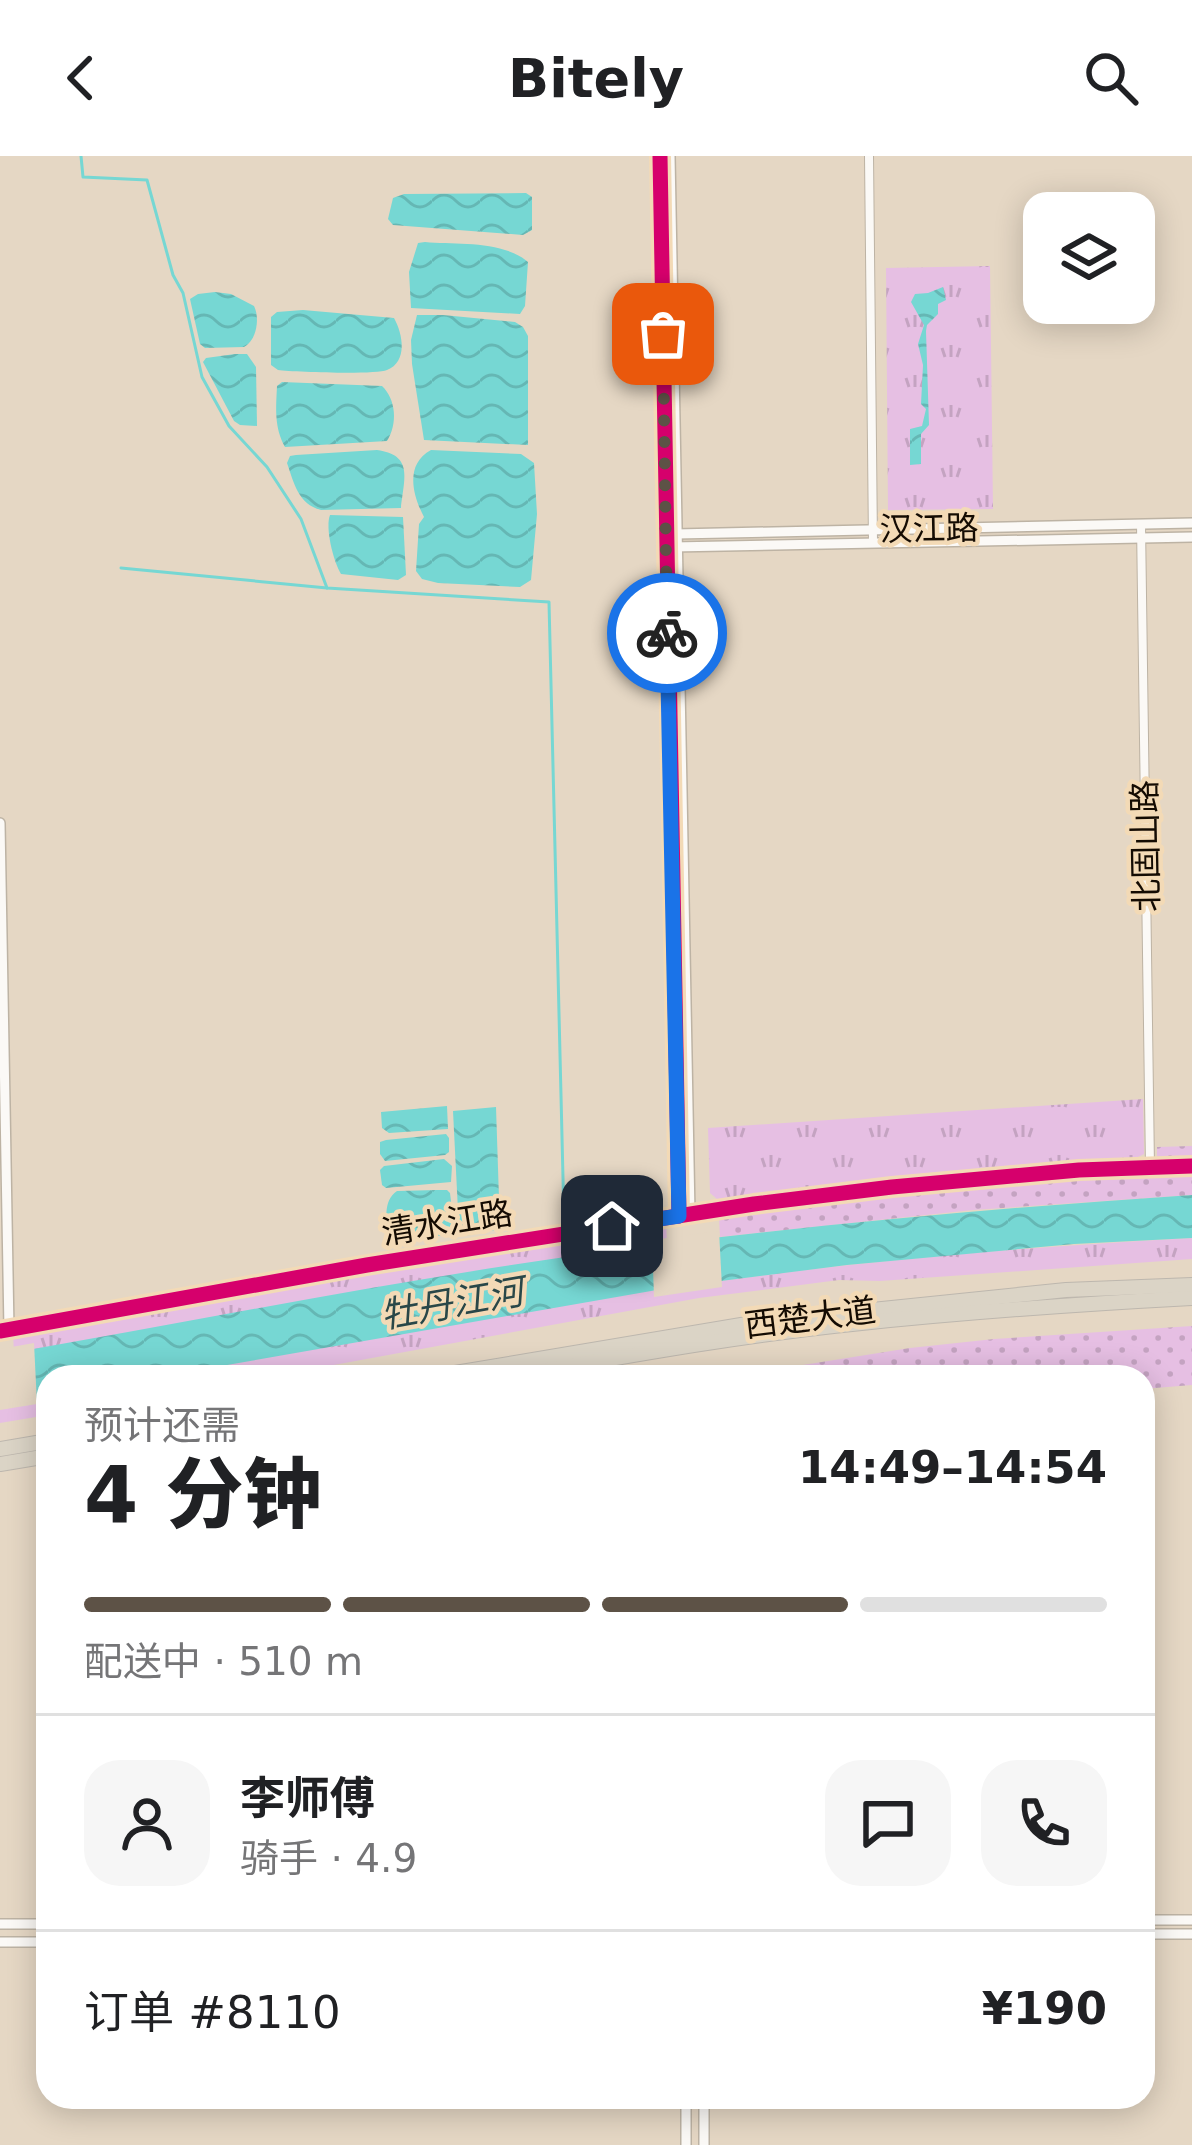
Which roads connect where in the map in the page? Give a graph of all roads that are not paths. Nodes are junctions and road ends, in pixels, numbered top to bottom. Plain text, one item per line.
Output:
1 (660, 156) edge
2 (670, 156) edge
3 (869, 156) edge
4 (1192, 523) edge
5 (1141, 524) junction
6 (873, 530) junction
7 (671, 534) junction
8 (1192, 537) edge
9 (1141, 538) junction
10 (873, 543) junction
11 (671, 547) junction
12 (0, 823) edge
13 (1192, 1166) edge
14 (1150, 1167) junction
15 (684, 1215) junction
16 (1192, 1285) edge
17 (1192, 1298) edge
18 (5, 1330) edge
19 (503, 1365) edge
20 (577, 1365) edge
21 (36, 1443) edge
22 (0, 1449) edge
23 (36, 1458) edge
24 (0, 1464) edge
25 (1155, 1920) edge
26 (1192, 1920) edge
27 (0, 1924) edge
28 (36, 1924) edge
29 (1155, 1934) edge
30 (1192, 1934) edge
31 (0, 1942) edge
32 (36, 1942) edge
33 (686, 2109) edge
34 (704, 2109) edge
35 (686, 2145) edge
36 (704, 2145) edge

1 - 7 street
2 - 7 street
3 - 6 street
4 - 5 street, 汉江路
5 - 6 street, 汉江路
5 - 9 street, 北固山路
6 - 7 street, 汉江路
6 - 10 street
7 - 11 street
8 - 9 street, 汉江路
9 - 10 street, 汉江路
9 - 14 street, 北固山路
10 - 11 street, 汉江路
11 - 15 street
12 - 18 street
13 - 14 street, 清水江路
14 - 15 street, 清水江路
15 - 18 street, 清水江路
16 - 19 highway, 西楚大道
17 - 20 highway, 西楚大道
21 - 22 highway
23 - 24 highway
25 - 26 street
27 - 28 street
29 - 30 street
31 - 32 street
33 - 35 street
34 - 36 street

